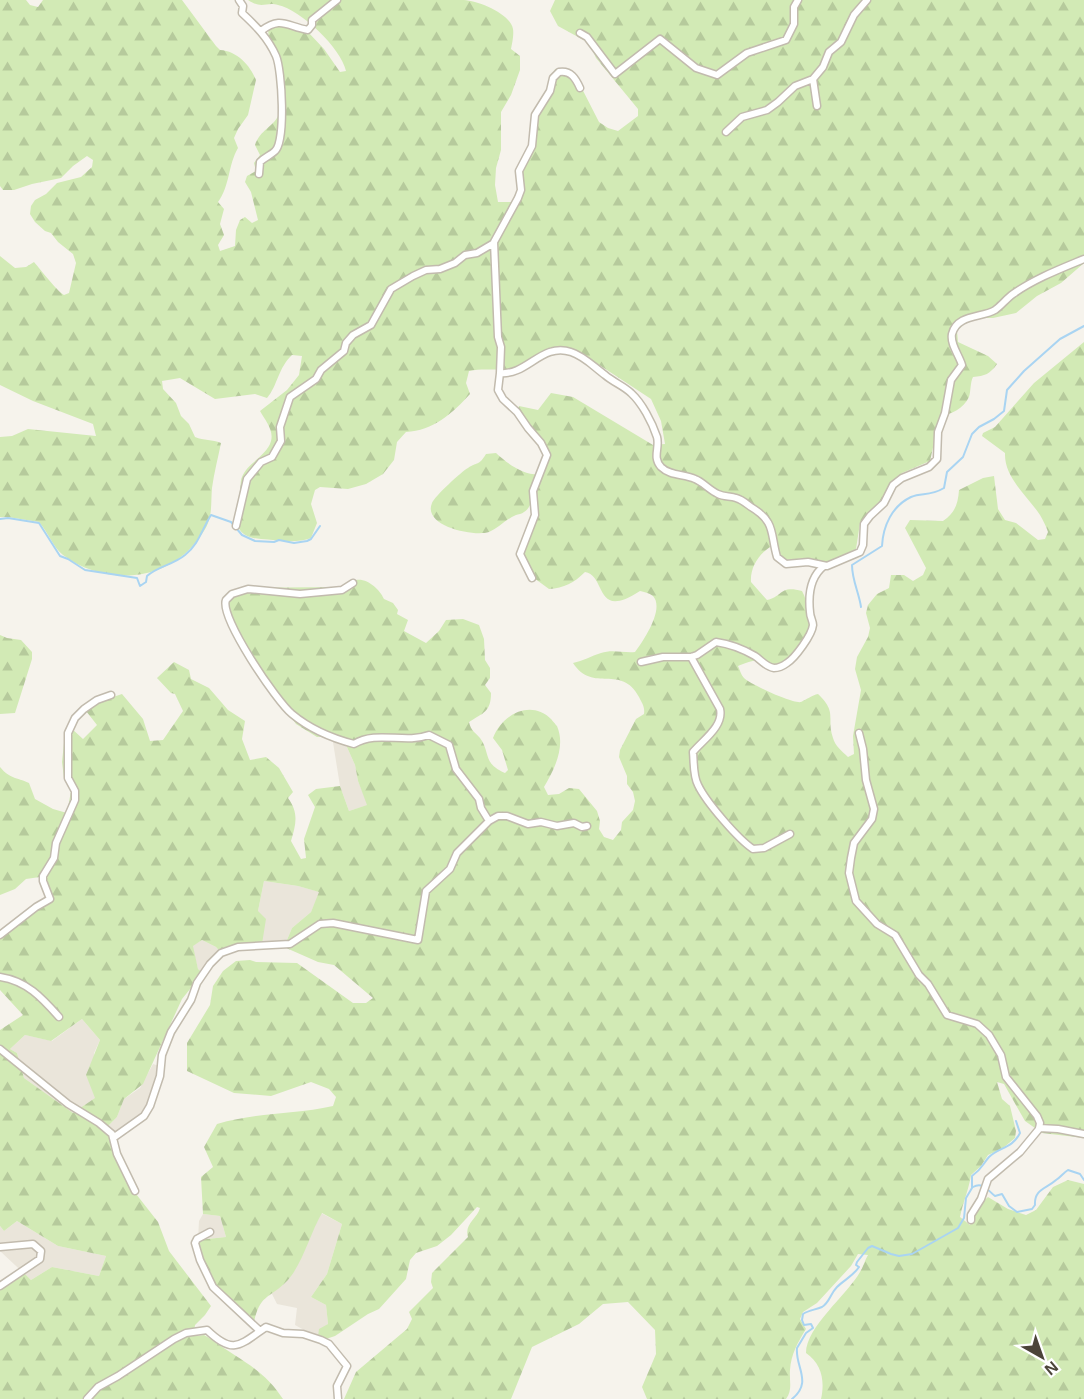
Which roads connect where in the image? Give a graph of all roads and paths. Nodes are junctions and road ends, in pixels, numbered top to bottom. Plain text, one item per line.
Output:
1 (239, 0) edge
2 (337, 0) edge
3 (798, 0) edge
4 (867, 0) edge
5 (261, 31) junction
6 (580, 33) dead end
7 (813, 80) junction
8 (580, 88) dead end
9 (817, 106) dead end
10 (726, 132) dead end
11 (259, 174) dead end
12 (494, 243) junction
13 (1084, 259) edge
14 (500, 373) junction
15 (236, 526) dead end
16 (824, 566) junction
17 (532, 578) dead end
18 (353, 583) dead end
19 (691, 657) junction
20 (641, 662) dead end
21 (111, 695) dead end
22 (859, 733) dead end
23 (489, 821) junction
24 (587, 826) dead end
25 (790, 834) dead end
26 (0, 935) edge
27 (0, 978) edge
28 (60, 1017) dead end
29 (0, 1049) edge
30 (1040, 1128) junction
31 (1084, 1134) edge
32 (113, 1138) junction
33 (135, 1191) dead end
34 (971, 1220) dead end
35 (210, 1232) dead end
36 (0, 1247) edge
37 (0, 1286) edge
38 (260, 1331) junction
39 (87, 1399) edge
40 (338, 1399) edge

1 - 5 street
2 - 5 street
3 - 6 street
4 - 7 street
5 - 11 street
7 - 9 street
7 - 10 street
8 - 12 street
12 - 14 street
12 - 15 street
13 - 16 street
14 - 16 street
14 - 17 street
16 - 19 street
18 - 23 street
19 - 20 street
19 - 25 street
21 - 26 street
22 - 30 street
23 - 24 street
23 - 32 street
27 - 28 street
29 - 32 street
30 - 31 street
30 - 34 street
32 - 33 street
35 - 38 street
36 - 37 street
38 - 39 street
38 - 40 street

